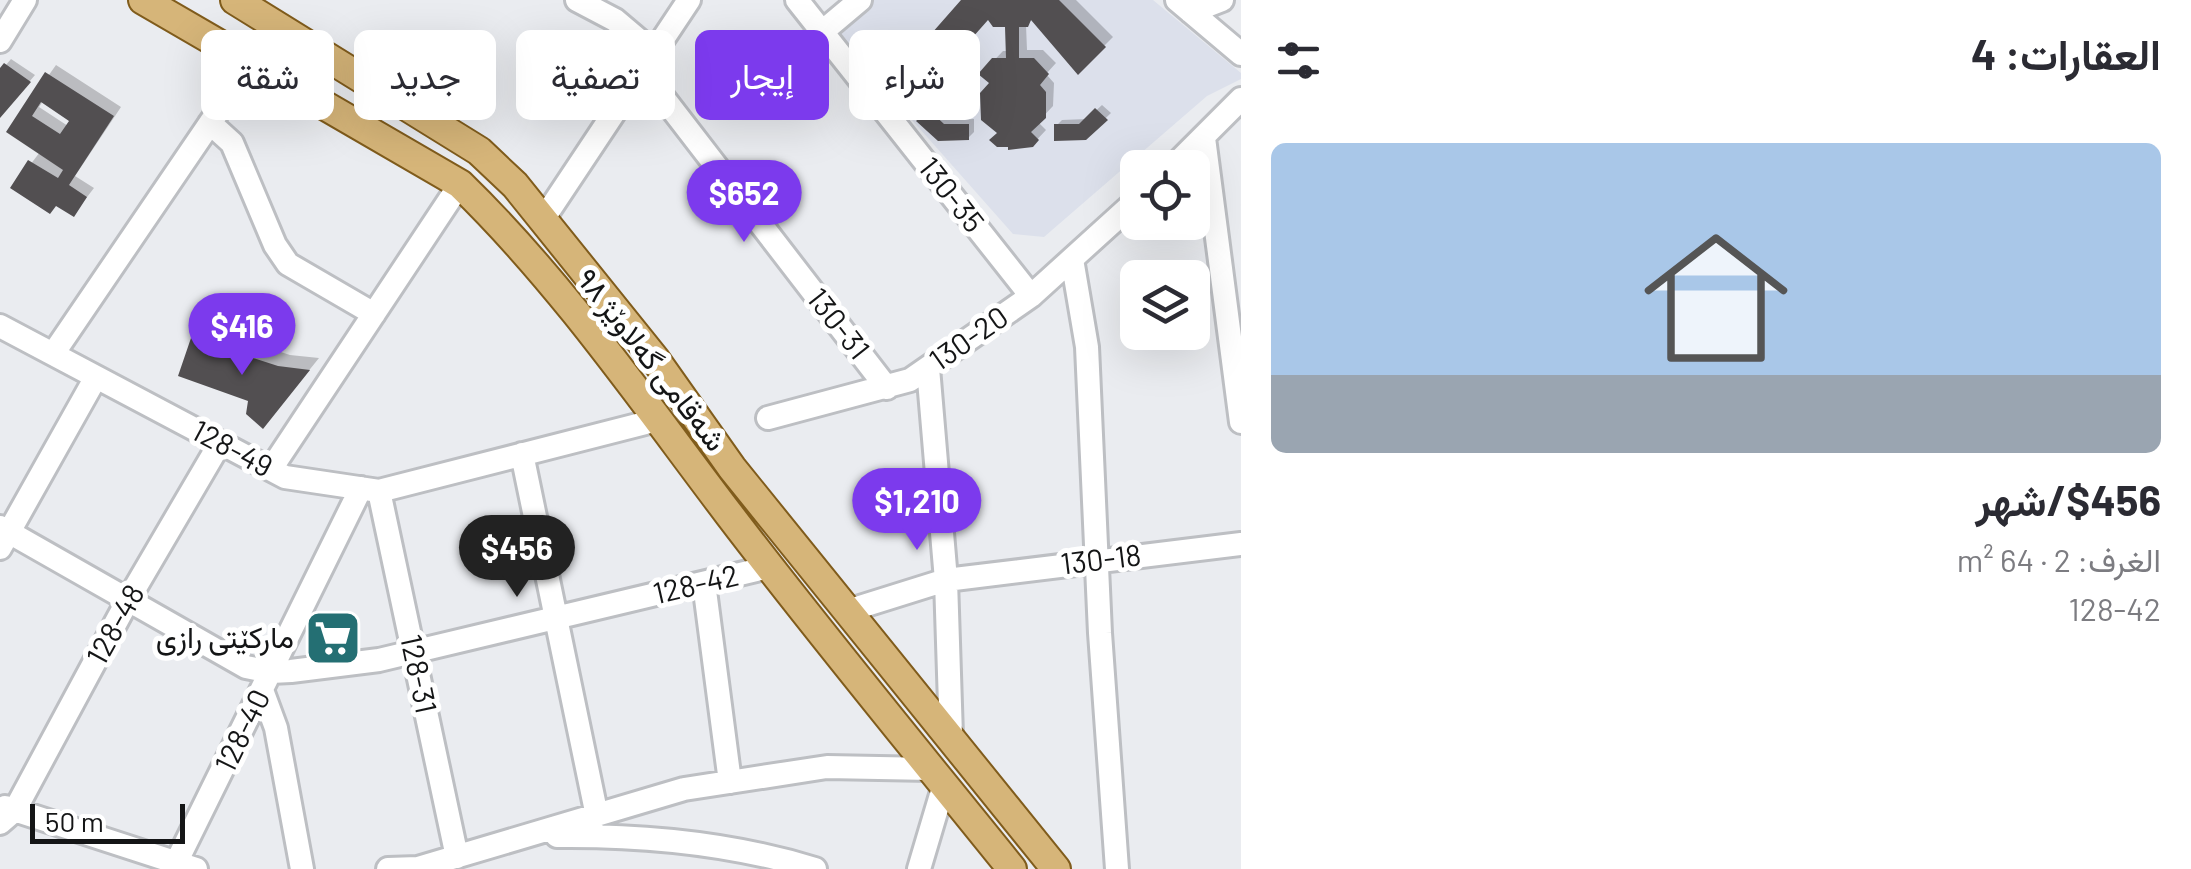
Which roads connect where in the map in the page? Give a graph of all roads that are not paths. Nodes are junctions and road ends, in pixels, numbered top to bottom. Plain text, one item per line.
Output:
1 (25, 0) edge
2 (143, 0) edge
3 (236, 0) edge
4 (576, 0) edge
5 (689, 0) edge
6 (797, 0) edge
7 (860, 0) edge
8 (1222, 0) edge
9 (1184, 6) edge
10 (284, 30) edge
11 (622, 30) edge
12 (669, 30) edge
13 (820, 30) edge
14 (824, 30) edge
15 (201, 34) edge
16 (0, 41) edge
17 (829, 41) edge
18 (1241, 54) edge
19 (334, 61) edge
20 (675, 98) edge
21 (1241, 99) edge
22 (334, 111) edge
23 (212, 120) edge
24 (609, 120) edge
25 (210, 123) junction
26 (1241, 124) edge
27 (1204, 138) junction
28 (1191, 150) edge
29 (460, 184) junction
30 (1120, 216) edge
31 (544, 218) junction
32 (1072, 260) junction
33 (1031, 296) junction
34 (374, 314) junction
35 (0, 326) edge
36 (53, 354) junction
37 (655, 359) junction
38 (928, 368) junction
39 (96, 376) junction
40 (626, 380) junction
41 (887, 388) junction
42 (768, 418) dead end
43 (657, 420) junction
44 (1241, 422) edge
45 (220, 443) junction
46 (522, 454) junction
47 (270, 470) junction
48 (370, 490) junction
49 (3, 536) edge
50 (1241, 544) edge
51 (1097, 560) junction
52 (770, 567) junction
53 (946, 580) junction
54 (704, 583) junction
55 (128, 600) junction
56 (847, 611) junction
57 (556, 618) junction
58 (413, 651) junction
59 (266, 681) junction
60 (951, 736) junction
61 (938, 777) junction
62 (730, 782) junction
63 (5, 813) edge
64 (597, 816) junction
65 (532, 836) junction
66 (457, 857) junction
67 (182, 868) edge
68 (421, 868) edge
69 (302, 869) edge
70 (388, 869) edge
71 (400, 869) edge
72 (815, 869) edge
73 (919, 869) edge
74 (1012, 869) edge
75 (1056, 869) edge
76 (1117, 869) edge

1 - 16 street
2 - 15 main road, شەقامی گەلاوێژ ٩٨
3 - 10 main road, شەقامی گەلاوێژ ٩٨
4 - 11 street, 130-31
5 - 12 street
6 - 13 street, 130-35
7 - 14 street
8 - 9 street
9 - 18 street
17 - 33 street, 130-35
19 - 31 main road, شەقامی گەلاوێژ ٩٨
20 - 41 street, 130-31
21 - 27 street
22 - 29 main road, شەقامی گەلاوێژ ٩٨
23 - 25 street
24 - 31 street
25 - 34 street
25 - 36 street
26 - 27 street
27 - 28 street
27 - 44 street
29 - 34 street
29 - 40 main road, شەقامی گەلاوێژ ٩٨
30 - 32 street, 130-20
31 - 37 main road, شەقامی گەلاوێژ ٩٨
32 - 33 street, 130-20
32 - 51 street
33 - 38 street, 130-20
34 - 47 street
35 - 36 street, 128-49
36 - 39 street, 128-49
37 - 40 main road
37 - 56 main road, شەقامی گەلاوێژ ٩٨
38 - 41 street, 130-20
38 - 53 street
39 - 45 street, 128-49
39 - 49 street
40 - 43 main road, شەقامی گەلاوێژ ٩٨
41 - 42 street, 130-20
43 - 46 street, 128-49
43 - 52 main road, شەقامی گەلاوێژ ٩٨
45 - 47 street, 128-49
45 - 55 street, 128-48
46 - 48 street, 128-49
46 - 57 street
47 - 48 street, 128-49
48 - 58 street, 128-31
48 - 59 street, 128-40
49 - 55 street
50 - 51 street, 130-18
51 - 53 street, 130-18
51 - 76 street
52 - 54 street, 128-42
52 - 61 main road, شەقامی گەلاوێژ ٩٨
53 - 56 street, 130-18
53 - 60 street
54 - 57 street, 128-42
54 - 62 street
55 - 59 street
55 - 63 street, 128-48
56 - 60 main road, شەقامی گەلاوێژ ٩٨
57 - 58 street, 128-42
57 - 64 street
58 - 59 street, 128-42
58 - 66 street, 128-31
59 - 67 street, 128-40
59 - 69 street
60 - 75 main road, شەقامی گەلاوێژ ٩٨
61 - 62 street
61 - 73 street
61 - 74 main road, شەقامی گەلاوێژ ٩٨
62 - 64 street
63 - 67 street
64 - 65 street
65 - 66 street
65 - 72 street
66 - 68 street
68 - 71 street
70 - 71 street

